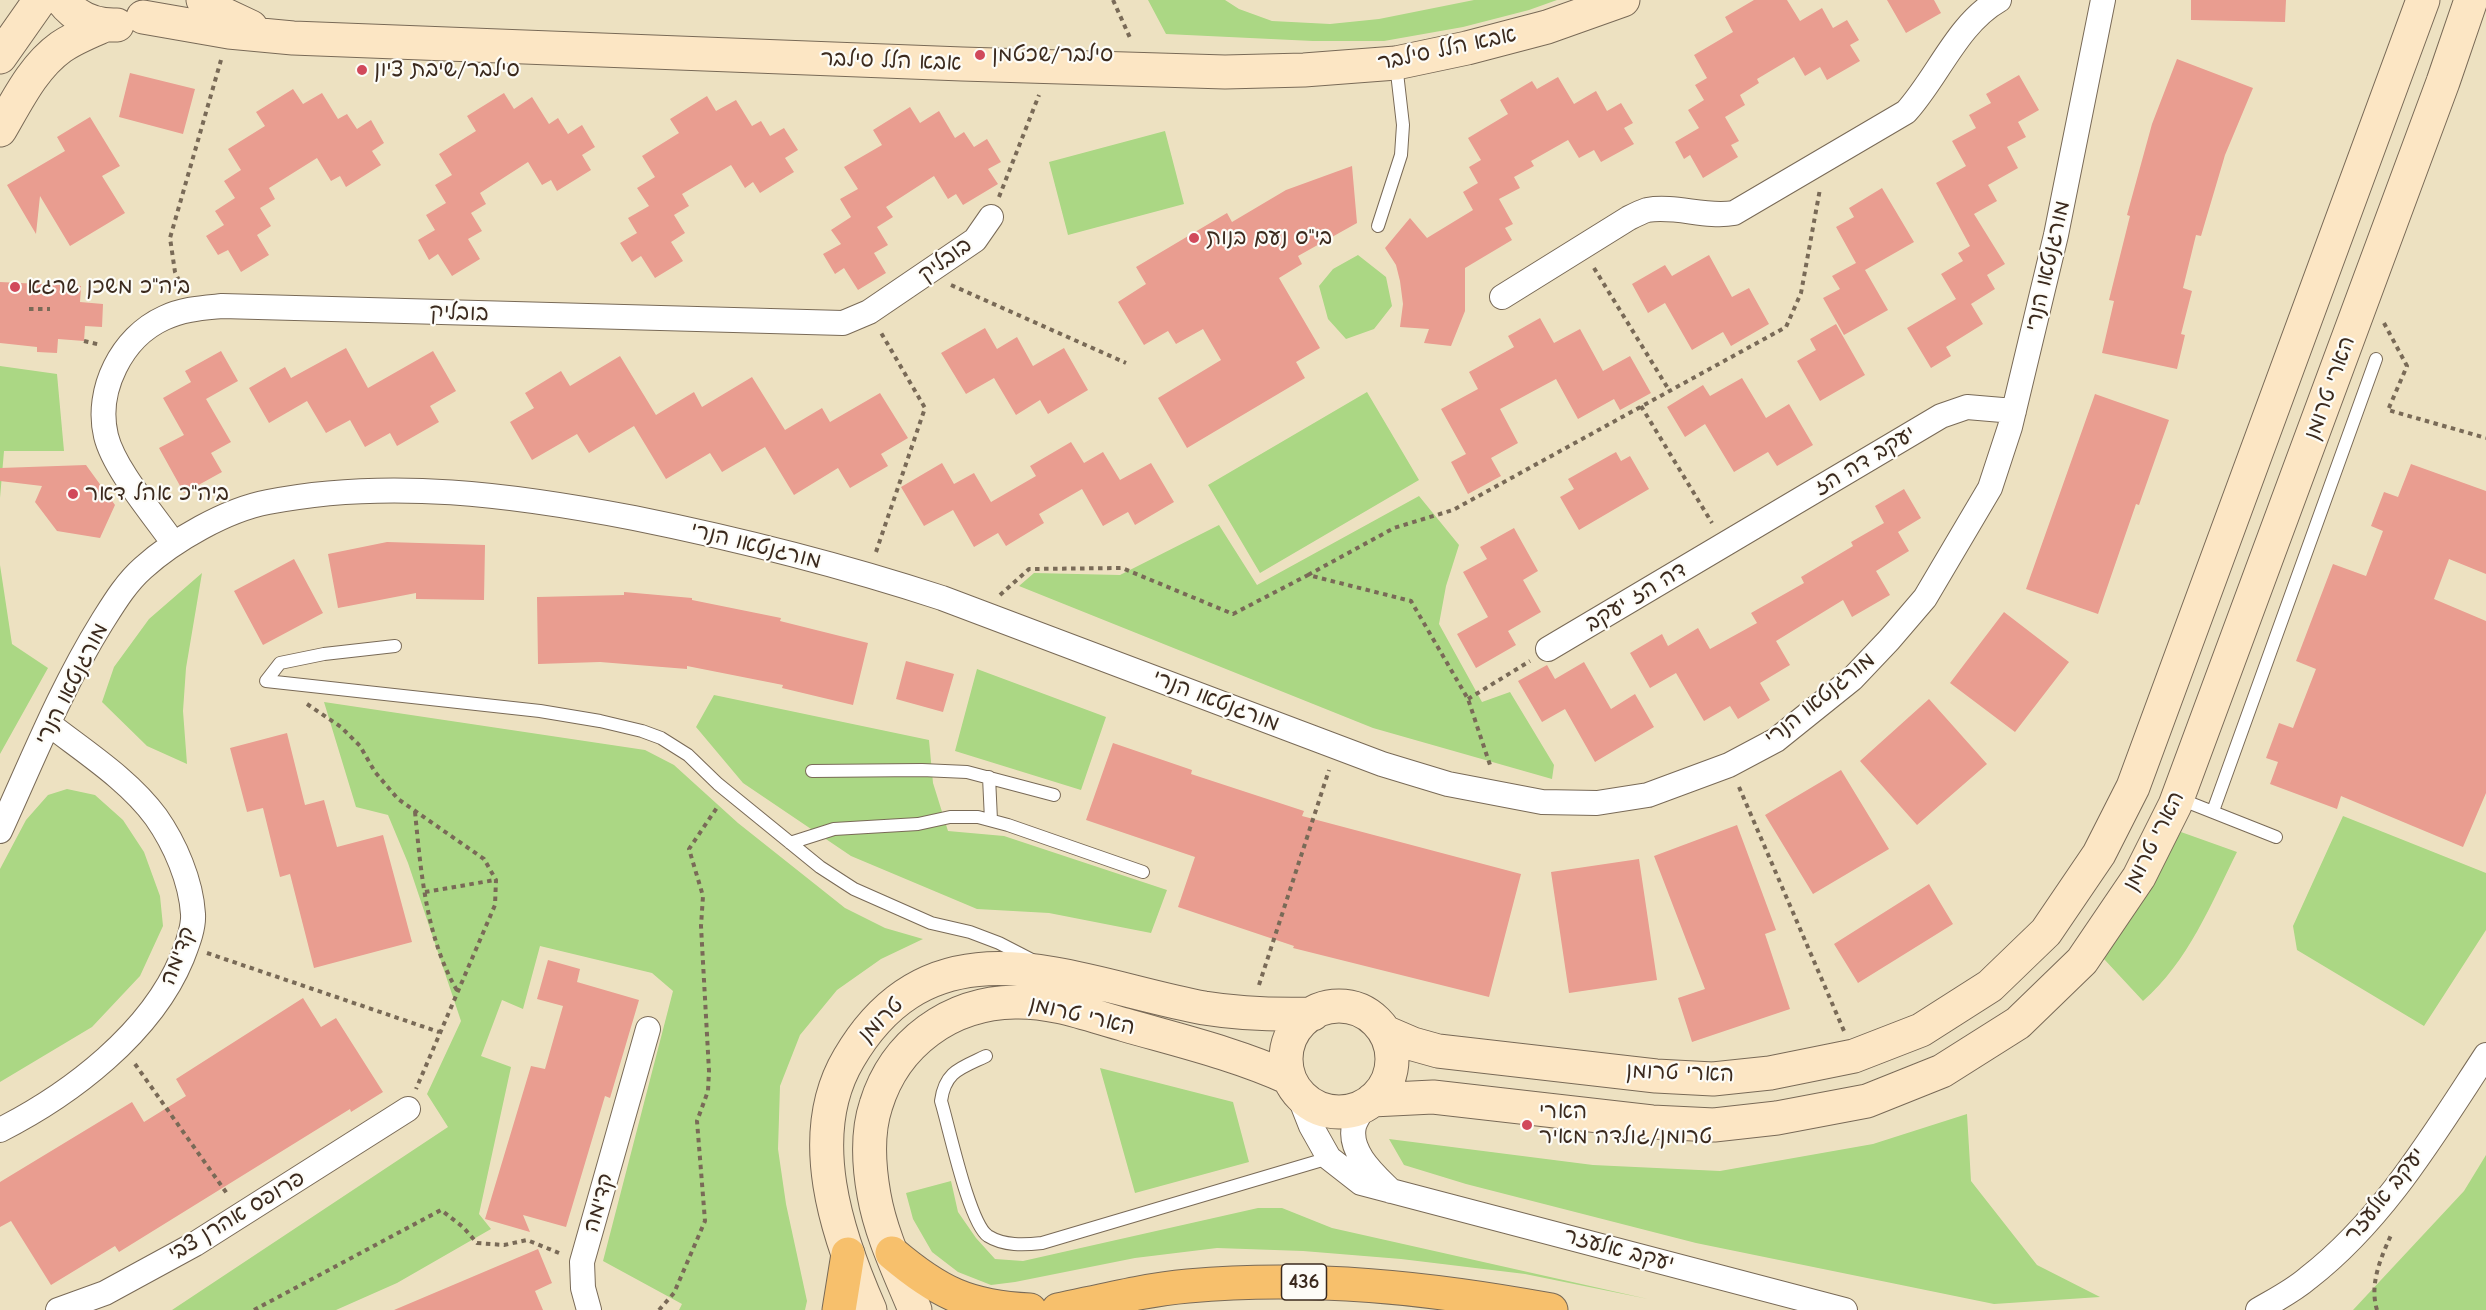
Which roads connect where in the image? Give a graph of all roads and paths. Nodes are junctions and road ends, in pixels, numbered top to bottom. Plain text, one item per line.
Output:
1 (40, 0) edge
2 (62, 0) edge
3 (203, 0) edge
4 (1113, 0) edge
5 (1623, 0) edge
6 (1999, 0) edge
7 (2103, 0) edge
8 (2423, 0) edge
9 (2471, 0) edge
10 (152, 8) edge
11 (103, 26) junction
12 (229, 32) junction
13 (293, 38) junction
14 (0, 57) edge
15 (1396, 63) junction
16 (1050, 67) junction
17 (1144, 69) junction
18 (0, 130) edge
19 (1826, 159) junction
20 (991, 218) joint
21 (1378, 226) dead end
22 (1581, 247) junction
23 (926, 274) junction
24 (2367, 290) junction
25 (1502, 297) dead end
26 (29, 309) dead end
27 (50, 309) dead end
28 (192, 309) junction
29 (869, 312) junction
30 (2376, 359) dead end
31 (1126, 363) dead end
32 (1669, 390) junction
33 (1641, 406) junction
34 (2014, 411) junction
35 (2486, 438) edge
36 (174, 544) junction
37 (1725, 544) junction
38 (868, 574) junction
39 (1308, 575) junction
40 (981, 612) junction
41 (395, 646) dead end
42 (1548, 649) joint
43 (294, 683) junction
44 (1468, 699) junction
45 (49, 724) junction
46 (1337, 747) junction
47 (1729, 765) junction
48 (812, 771) dead end
49 (989, 777) junction
50 (728, 792) junction
51 (1499, 794) junction
52 (1054, 795) dead end
53 (2178, 798) junction
54 (415, 811) junction
55 (2213, 812) junction
56 (991, 820) junction
57 (0, 831) edge
58 (2276, 837) dead end
59 (790, 843) junction
60 (1143, 872) dead end
61 (496, 880) junction
62 (425, 892) junction
63 (187, 946) junction
64 (1059, 974) junction
65 (1116, 986) joint
66 (458, 992) junction
67 (1250, 1014) junction
68 (1312, 1014) junction
69 (648, 1029) dead end
70 (439, 1032) junction
71 (1385, 1032) junction
72 (121, 1044) junction
73 (2486, 1055) edge
74 (986, 1056) dead end
75 (1854, 1056) junction
76 (1293, 1085) junction
77 (1369, 1102) junction
78 (408, 1109) joint
79 (0, 1130) edge
80 (1329, 1158) junction
81 (1392, 1193) junction
82 (241, 1215) junction
83 (892, 1253) junction
84 (848, 1254) junction
85 (582, 1262) junction
86 (58, 1310) edge
87 (254, 1310) edge
88 (589, 1310) edge
89 (659, 1310) edge
90 (839, 1310) edge
91 (870, 1310) edge
92 (915, 1310) edge
93 (1030, 1310) edge
94 (1049, 1310) edge
95 (1058, 1310) edge
96 (1551, 1310) edge
97 (1845, 1310) edge
98 (2258, 1310) edge

1 - 14 street
2 - 11 street
3 - 13 street, אבא הלל סילבר
4 - 17 path
5 - 15 street, אבא הלל סילבר
6 - 19 street
7 - 34 street, מורגנטאו הנרי
8 - 75 street, הארי טרומן
9 - 24 street, הארי טרומן
10 - 11 street
10 - 12 street, אבא הלל סילבר
11 - 18 street
12 - 13 street, אבא הלל סילבר
12 - 28 path
13 - 16 street, אבא הלל סילבר
15 - 17 street, אבא הלל סילבר
15 - 21 lane
16 - 17 street, אבא הלל סילבר
16 - 20 path
19 - 22 street
19 - 32 path
20 - 23 street, בובליק
22 - 25 street
22 - 32 path
23 - 29 street, בובליק
23 - 31 path
24 - 35 path
24 - 53 street, הארי טרומן
26 - 27 path
28 - 29 street, בובליק
28 - 36 street, בובליק
29 - 38 path
30 - 55 lane
32 - 33 path
33 - 37 path
33 - 39 path
34 - 37 street, יעקב דה הז
34 - 47 street, מורגנטאו הנרי
36 - 38 street, מורגנטאו הנרי
36 - 45 street, מורגנטאו הנרי
37 - 42 street, דה הז יעקב
38 - 40 street, מורגנטאו הנרי
39 - 40 path
39 - 44 path
40 - 46 street, מורגנטאו הנרי
41 - 43 lane
42 - 44 path
43 - 50 lane
43 - 54 path
44 - 51 path
45 - 57 street, מורגנטאו הנרי
45 - 63 street, קדימה
46 - 51 street, מורגנטאו הנרי
46 - 67 path
47 - 51 street, מורגנטאו הנרי
47 - 75 path
48 - 49 lane
49 - 52 lane
49 - 56 lane
50 - 59 lane
50 - 89 path
53 - 55 lane
53 - 77 street, הארי טרומן
54 - 61 path
54 - 62 path
55 - 58 lane
56 - 59 lane
56 - 60 lane
59 - 64 lane
61 - 62 path
61 - 66 path
62 - 66 path
63 - 70 path
63 - 72 street, קדימה
64 - 65 street, טרומן
64 - 84 street, טרומן
65 - 67 street, הארי טרומן
66 - 70 path
67 - 68 street, הארי טרומן
68 - 71 street
68 - 76 street
69 - 85 street, קדימה
70 - 78 path
71 - 75 street, הארי טרומן
71 - 77 street
72 - 79 street, קדימה
72 - 82 path
73 - 98 street, יעקב אלעזר
74 - 80 lane
76 - 77 street
76 - 80 street, יעקב אלעזר
76 - 83 street, הארי טרומן
77 - 81 street
78 - 82 street, פרופס אהרן צבי
80 - 81 street, יעקב אלעזר
81 - 97 street, יעקב אלעזר
82 - 86 street, פרופס אהרן צבי
83 - 92 street, הארי טרומן
83 - 93 main road
84 - 90 main road
84 - 91 street
85 - 87 path
85 - 88 street, קדימה
94 - 95 main road
95 - 96 main road, 436

